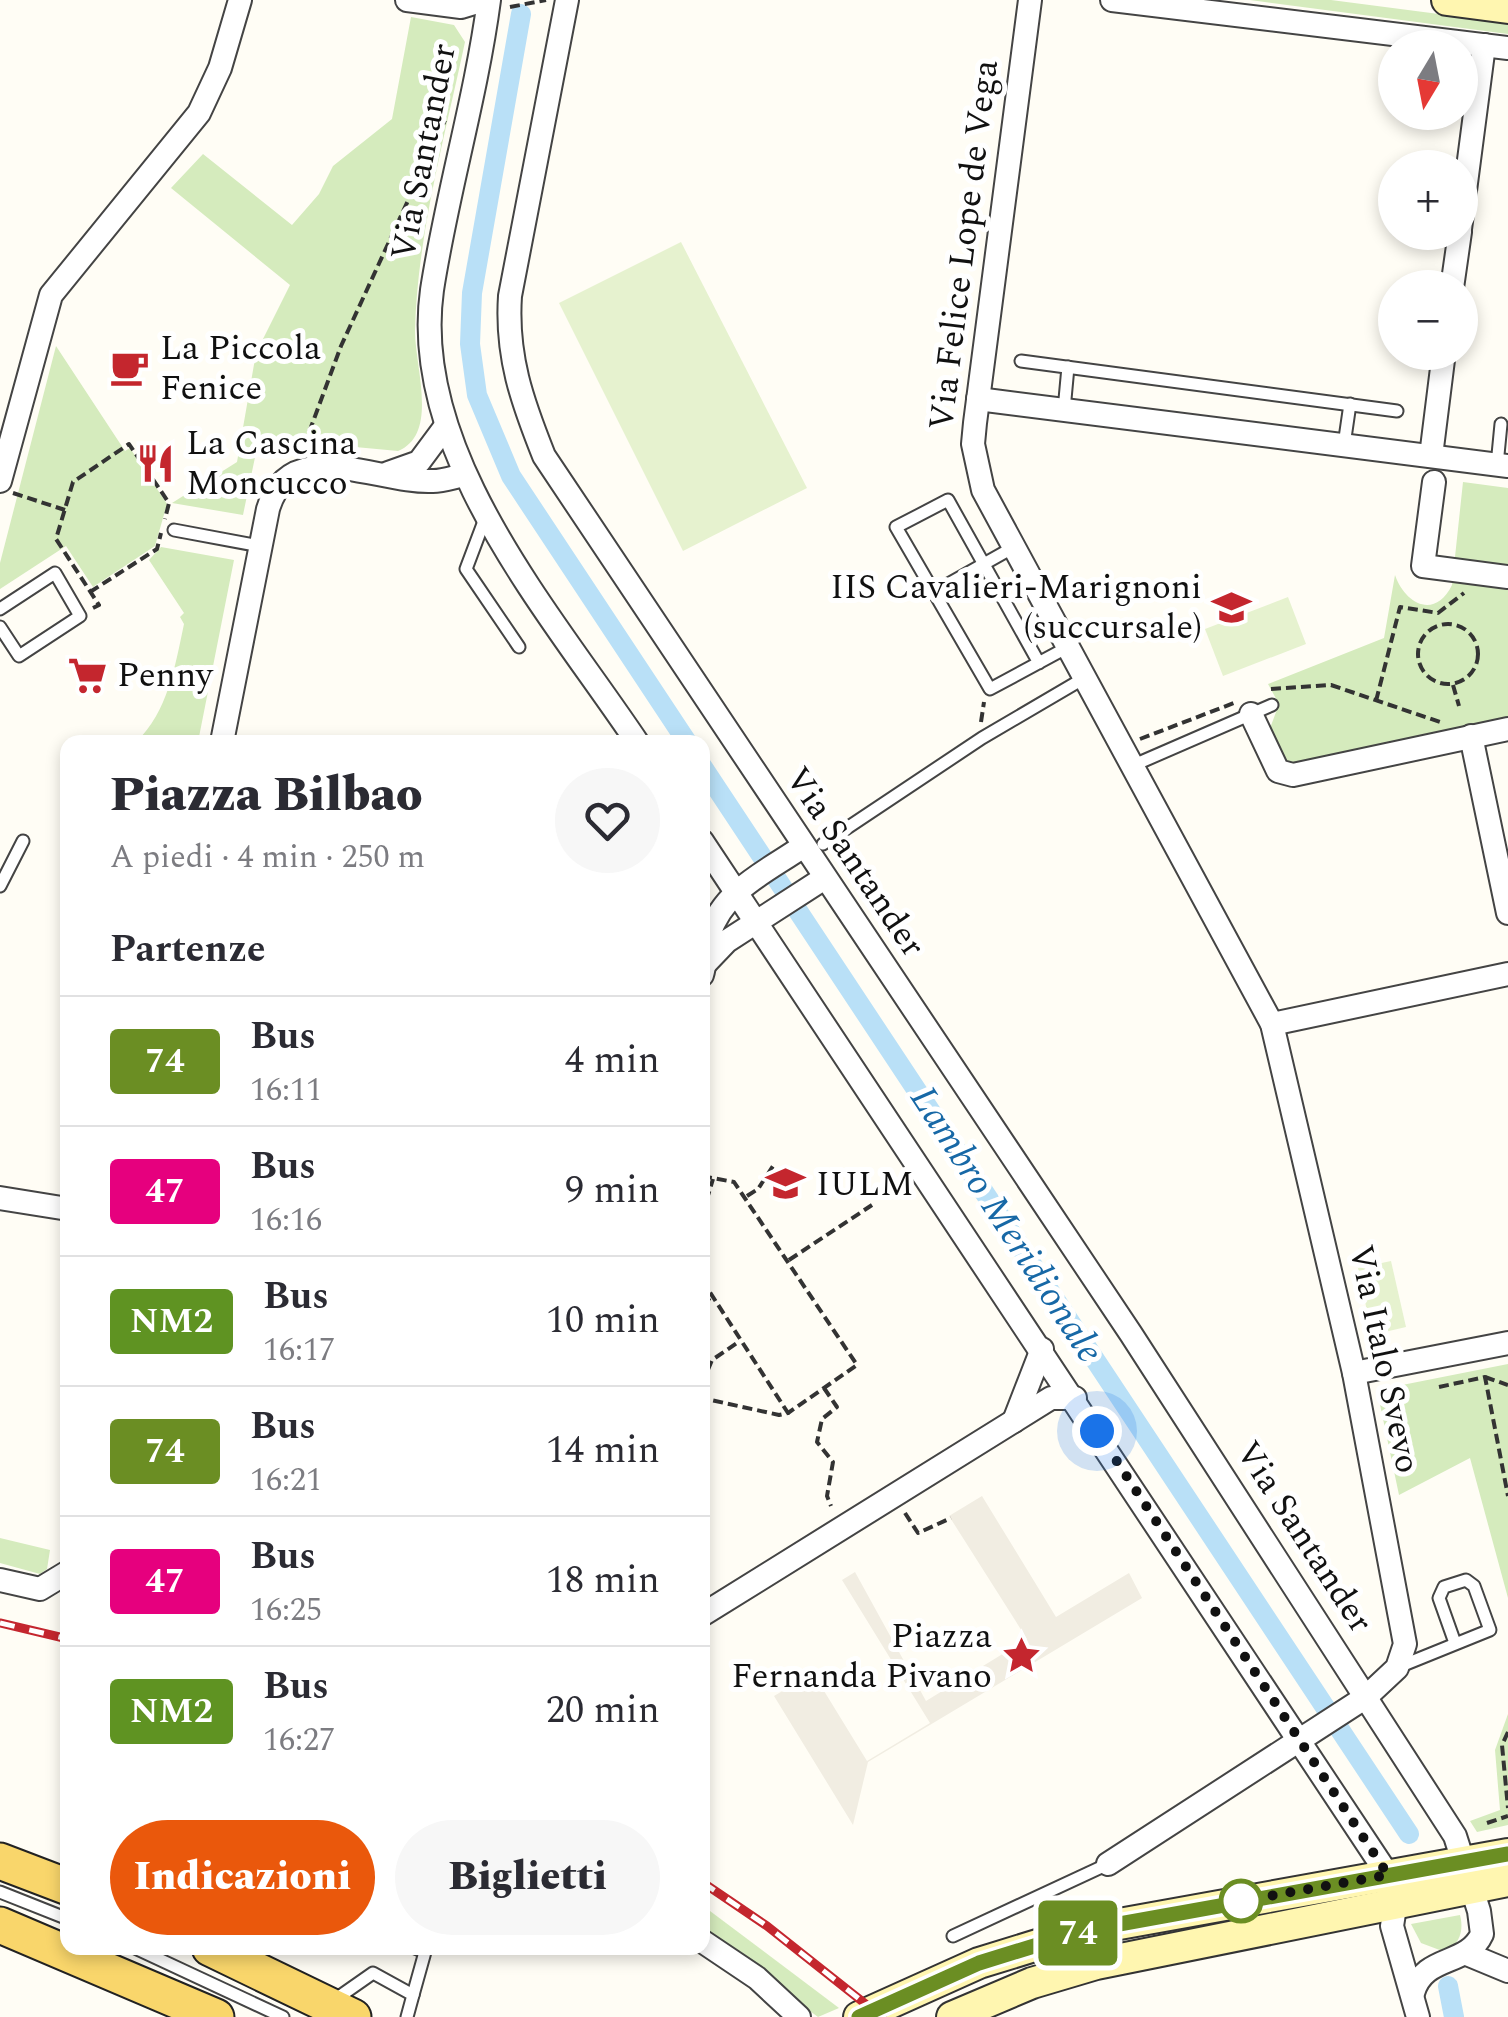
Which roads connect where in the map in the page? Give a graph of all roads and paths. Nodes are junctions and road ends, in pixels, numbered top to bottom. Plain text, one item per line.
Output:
1 (240, 0) edge
2 (407, 0) edge
3 (546, 0) edge
4 (567, 0) edge
5 (1030, 0) edge
6 (1112, 0) edge
7 (1447, 0) edge
8 (494, 2) edge
9 (1508, 8) edge
10 (1484, 45) junction
11 (1508, 48) edge
12 (456, 108) dead end
13 (1470, 150) edge
14 (1021, 361) dead end
15 (1068, 367) junction
16 (1442, 370) edge
17 (978, 398) junction
18 (1350, 404) junction
19 (1064, 410) junction
20 (1397, 411) dead end
21 (1501, 424) dead end
22 (446, 427) junction
23 (1344, 445) junction
24 (304, 446) dead end
25 (1431, 456) junction
26 (1503, 466) edge
27 (386, 474) junction
28 (464, 476) junction
29 (1434, 482) joint
30 (6, 487) edge
31 (65, 510) junction
32 (486, 516) junction
33 (174, 530) dead end
34 (260, 546) junction
35 (1014, 548) junction
36 (984, 564) junction
37 (1508, 578) edge
38 (90, 592) junction
39 (934, 592) junction
40 (1476, 594) dead end
41 (0, 609) edge
42 (1438, 614) junction
43 (80, 616) junction
44 (1441, 625) junction
45 (0, 627) edge
46 (1068, 646) junction
47 (519, 647) dead end
48 (1039, 663) junction
49 (1086, 678) junction
50 (1454, 684) junction
51 (1376, 701) junction
52 (1254, 704) junction
53 (1458, 706) dead end
54 (1453, 720) dead end
55 (1508, 729) edge
56 (223, 735) edge
57 (632, 735) edge
58 (1472, 736) junction
59 (1140, 740) dead end
60 (1134, 764) junction
61 (23, 841) dead end
62 (805, 848) junction
63 (710, 850) edge
64 (819, 882) junction
65 (0, 886) edge
66 (742, 887) junction
67 (1508, 913) edge
68 (710, 916) edge
69 (763, 919) junction
70 (710, 962) edge
71 (1508, 974) edge
72 (1272, 1024) junction
73 (775, 1163) dead end
74 (710, 1179) edge
75 (713, 1180) junction
76 (710, 1190) edge
77 (745, 1197) junction
78 (0, 1198) edge
79 (872, 1205) dead end
80 (60, 1208) edge
81 (788, 1261) junction
82 (710, 1292) edge
83 (713, 1296) junction
84 (710, 1298) edge
85 (742, 1340) junction
86 (1508, 1343) edge
87 (1042, 1349) junction
88 (712, 1360) joint
89 (710, 1365) edge
90 (1467, 1372) dead end
91 (1354, 1373) junction
92 (1485, 1377) junction
93 (1469, 1380) junction
94 (1508, 1384) edge
95 (1439, 1387) dead end
96 (824, 1388) junction
97 (1075, 1398) junction
98 (710, 1400) edge
99 (788, 1413) junction
100 (1014, 1421) junction
101 (1508, 1496) edge
102 (831, 1506) dead end
103 (904, 1512) dead end
104 (951, 1518) dead end
105 (60, 1576) edge
106 (0, 1580) edge
107 (710, 1610) edge
108 (1455, 1643) junction
109 (1397, 1668) junction
110 (1360, 1701) junction
111 (1508, 1732) edge
112 (1304, 1737) junction
113 (1505, 1745) edge
114 (1508, 1808) edge
115 (1508, 1816) edge
116 (1486, 1823) dead end
117 (1508, 1854) edge
118 (1465, 1859) junction
119 (0, 1861) edge
120 (1108, 1864) joint
121 (1388, 1875) junction
122 (1508, 1881) edge
123 (60, 1883) edge
124 (1474, 1890) junction
125 (0, 1892) edge
126 (1395, 1907) junction
127 (60, 1916) edge
128 (0, 1925) edge
129 (953, 1936) dead end
130 (1396, 1942) junction
131 (710, 1946) edge
132 (60, 1951) edge
133 (1467, 1954) junction
134 (70, 1955) edge
135 (150, 1955) edge
136 (225, 1955) edge
137 (424, 1955) edge
138 (1440, 1961) junction
139 (1508, 1971) edge
140 (1413, 1993) junction
141 (412, 1995) junction
142 (340, 2010) edge
143 (216, 2017) edge
144 (283, 2017) edge
145 (407, 2017) edge
146 (798, 2017) edge
147 (859, 2017) edge
148 (952, 2017) edge
149 (1418, 2017) edge

1 - 30 street
2 - 8 street
3 - 8 path
4 - 62 street, Via Santander
5 - 17 street, Via Felice Lope de Vega
6 - 10 street
7 - 9 street
8 - 22 street, Via Santander
10 - 11 street
10 - 13 street
12 - 24 path
14 - 15 lane
15 - 18 lane
15 - 19 lane
16 - 25 street
17 - 19 street
17 - 35 street, Via Felice Lope de Vega
18 - 20 lane
18 - 23 lane
19 - 23 street
21 - 26 lane
22 - 27 street
22 - 28 street, Via Santander
23 - 25 street
25 - 26 street
25 - 29 lane
27 - 28 street
27 - 34 street
28 - 32 street, Via Santander
29 - 37 street
30 - 31 path
31 - 38 path
31 - 38 path
32 - 47 lane
32 - 57 street, Via Santander
33 - 34 lane
34 - 56 street
35 - 36 lane
35 - 46 street, Via Felice Lope de Vega
36 - 39 lane
36 - 39 lane
36 - 48 lane
38 - 43 path
39 - 48 lane
40 - 42 path
41 - 43 lane
42 - 44 path
42 - 51 path
43 - 45 lane
44 - 50 path
44 - 50 path
46 - 48 lane
46 - 49 street, Via Felice Lope de Vega
49 - 60 street, Via Felice Lope de Vega
49 - 62 lane
50 - 53 path
51 - 52 path
51 - 54 path
52 - 58 street
52 - 59 path
52 - 60 lane
55 - 58 street
58 - 67 street
60 - 72 street, Via Felice Lope de Vega
61 - 65 lane
62 - 64 street, Via Santander
62 - 66 street
63 - 66 street
64 - 69 street
64 - 110 street, Via Santander
66 - 68 street
66 - 69 street
69 - 70 street
69 - 87 street
71 - 72 street
72 - 91 street, Via Italo Svevo
73 - 77 path
74 - 75 path
75 - 76 path
75 - 77 path
77 - 81 path
78 - 80 street
79 - 81 path
81 - 96 path
82 - 83 path
83 - 84 path
83 - 85 path
85 - 88 path
85 - 99 path
86 - 91 street
87 - 97 street
87 - 100 street
88 - 89 path
90 - 93 path
91 - 109 street, Via Italo Svevo
92 - 93 path
92 - 94 path
92 - 101 path
93 - 95 path
96 - 99 path
96 - 102 path
97 - 100 street
97 - 112 street
98 - 99 path
100 - 107 street
103 - 104 path
105 - 106 street
108 - 108 lane
108 - 109 lane
109 - 110 street
110 - 112 street
110 - 118 street, Via Santander
111 - 113 path
112 - 120 street
112 - 121 street
113 - 114 path
115 - 116 path
117 - 118 street
118 - 121 street
118 - 124 street, Via Santander
119 - 123 main road
120 - 129 lane
121 - 126 street
121 - 147 street
122 - 124 street
124 - 126 street
124 - 133 street, Via Santander
125 - 127 lane
126 - 130 street
126 - 148 street
128 - 132 main road
130 - 138 street
130 - 140 street
131 - 146 street
133 - 138 street
133 - 139 street
134 - 143 main road
135 - 144 lane
136 - 142 main road
137 - 141 lane
138 - 140 street
140 - 149 street
141 - 142 lane
141 - 145 lane

